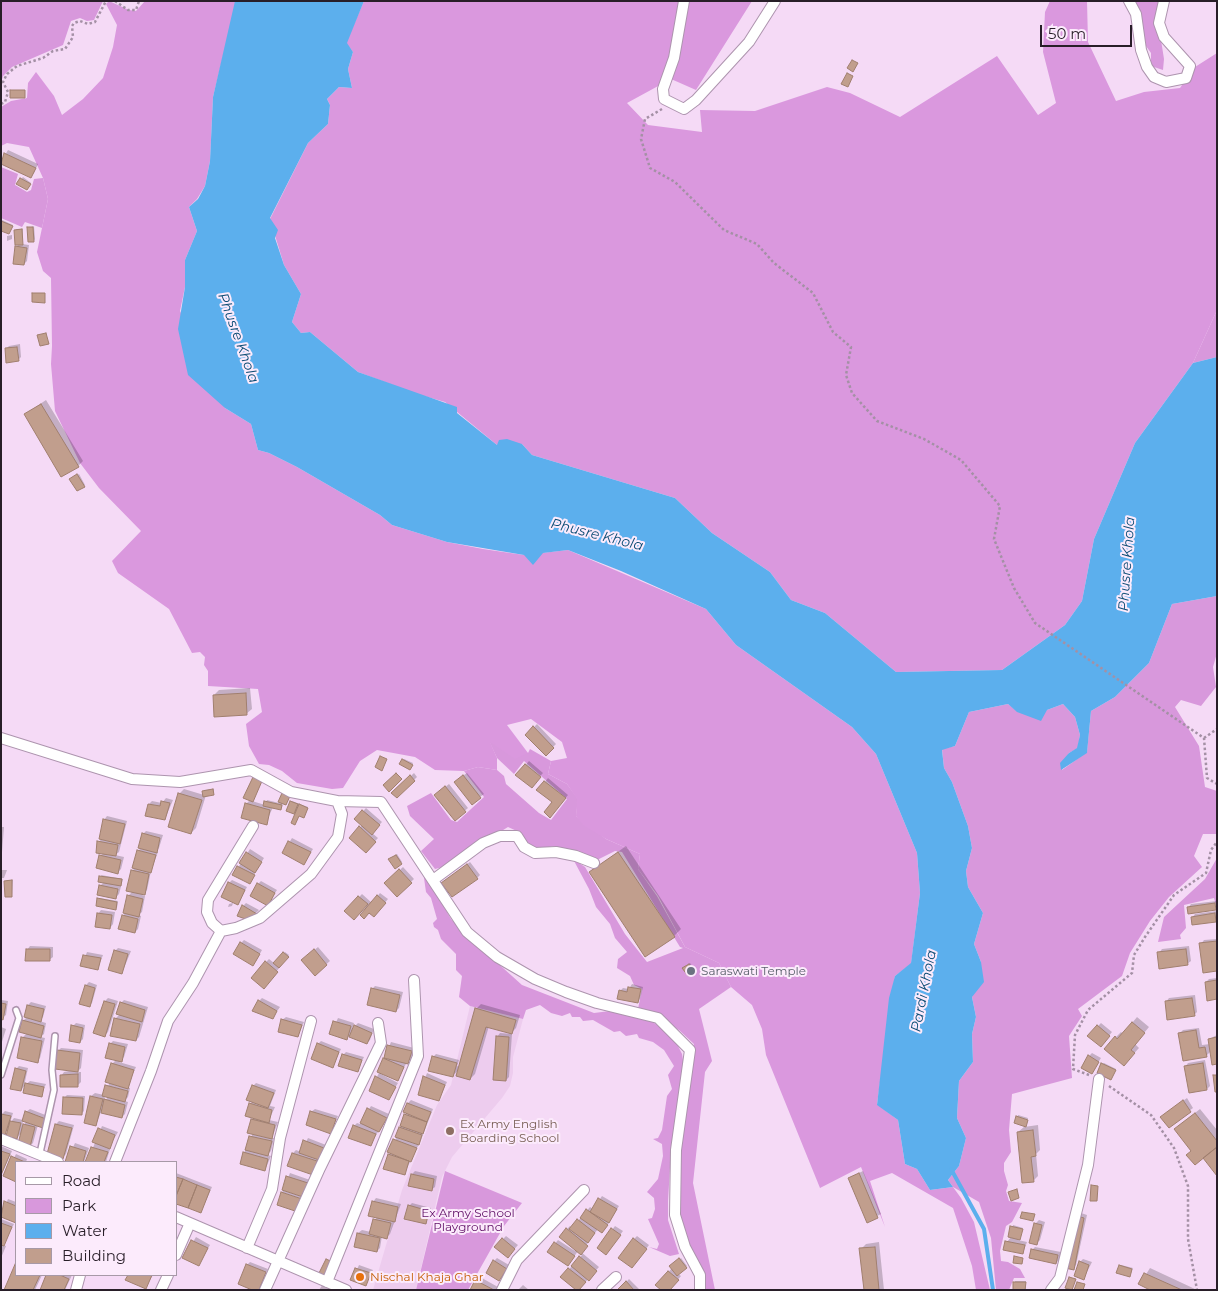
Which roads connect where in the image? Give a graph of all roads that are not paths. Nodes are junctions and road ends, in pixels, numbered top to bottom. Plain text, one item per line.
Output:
1 (684, 1) edge
2 (775, 1) edge
3 (1129, 1) edge
4 (1164, 1) edge
5 (1, 738) edge
6 (337, 801) junction
7 (253, 826) dead end
8 (594, 863) dead end
9 (433, 880) junction
10 (221, 931) junction
11 (414, 980) dead end
12 (16, 1010) dead end
13 (311, 1021) dead end
14 (378, 1023) dead end
15 (55, 1036) dead end
16 (1, 1074) edge
17 (1099, 1079) road end
18 (1, 1139) edge
19 (40, 1153) junction
20 (56, 1161) edge
21 (115, 1161) edge
22 (584, 1190) dead end
23 (178, 1218) edge
24 (190, 1223) junction
25 (247, 1248) junction
26 (178, 1251) edge
27 (278, 1260) junction
28 (80, 1276) edge
29 (168, 1276) edge
30 (616, 1277) dead end
31 (327, 1282) junction
32 (76, 1290) edge
33 (161, 1290) edge
34 (264, 1290) edge
35 (346, 1290) edge
36 (502, 1290) edge
37 (602, 1290) edge
38 (700, 1290) edge
39 (1051, 1290) edge

1 - 2 street
3 - 4 street
5 - 6 street
6 - 9 street
6 - 10 street
7 - 10 street
8 - 9 street
9 - 38 street
10 - 21 street
11 - 31 street
12 - 16 lane
13 - 25 street
14 - 27 street
15 - 19 lane
17 - 39 street
18 - 19 street
19 - 20 street
22 - 36 street
23 - 24 street
24 - 25 street
24 - 26 street
25 - 27 street
27 - 31 street
27 - 34 street
28 - 32 street
29 - 33 street
30 - 37 street
31 - 35 street

